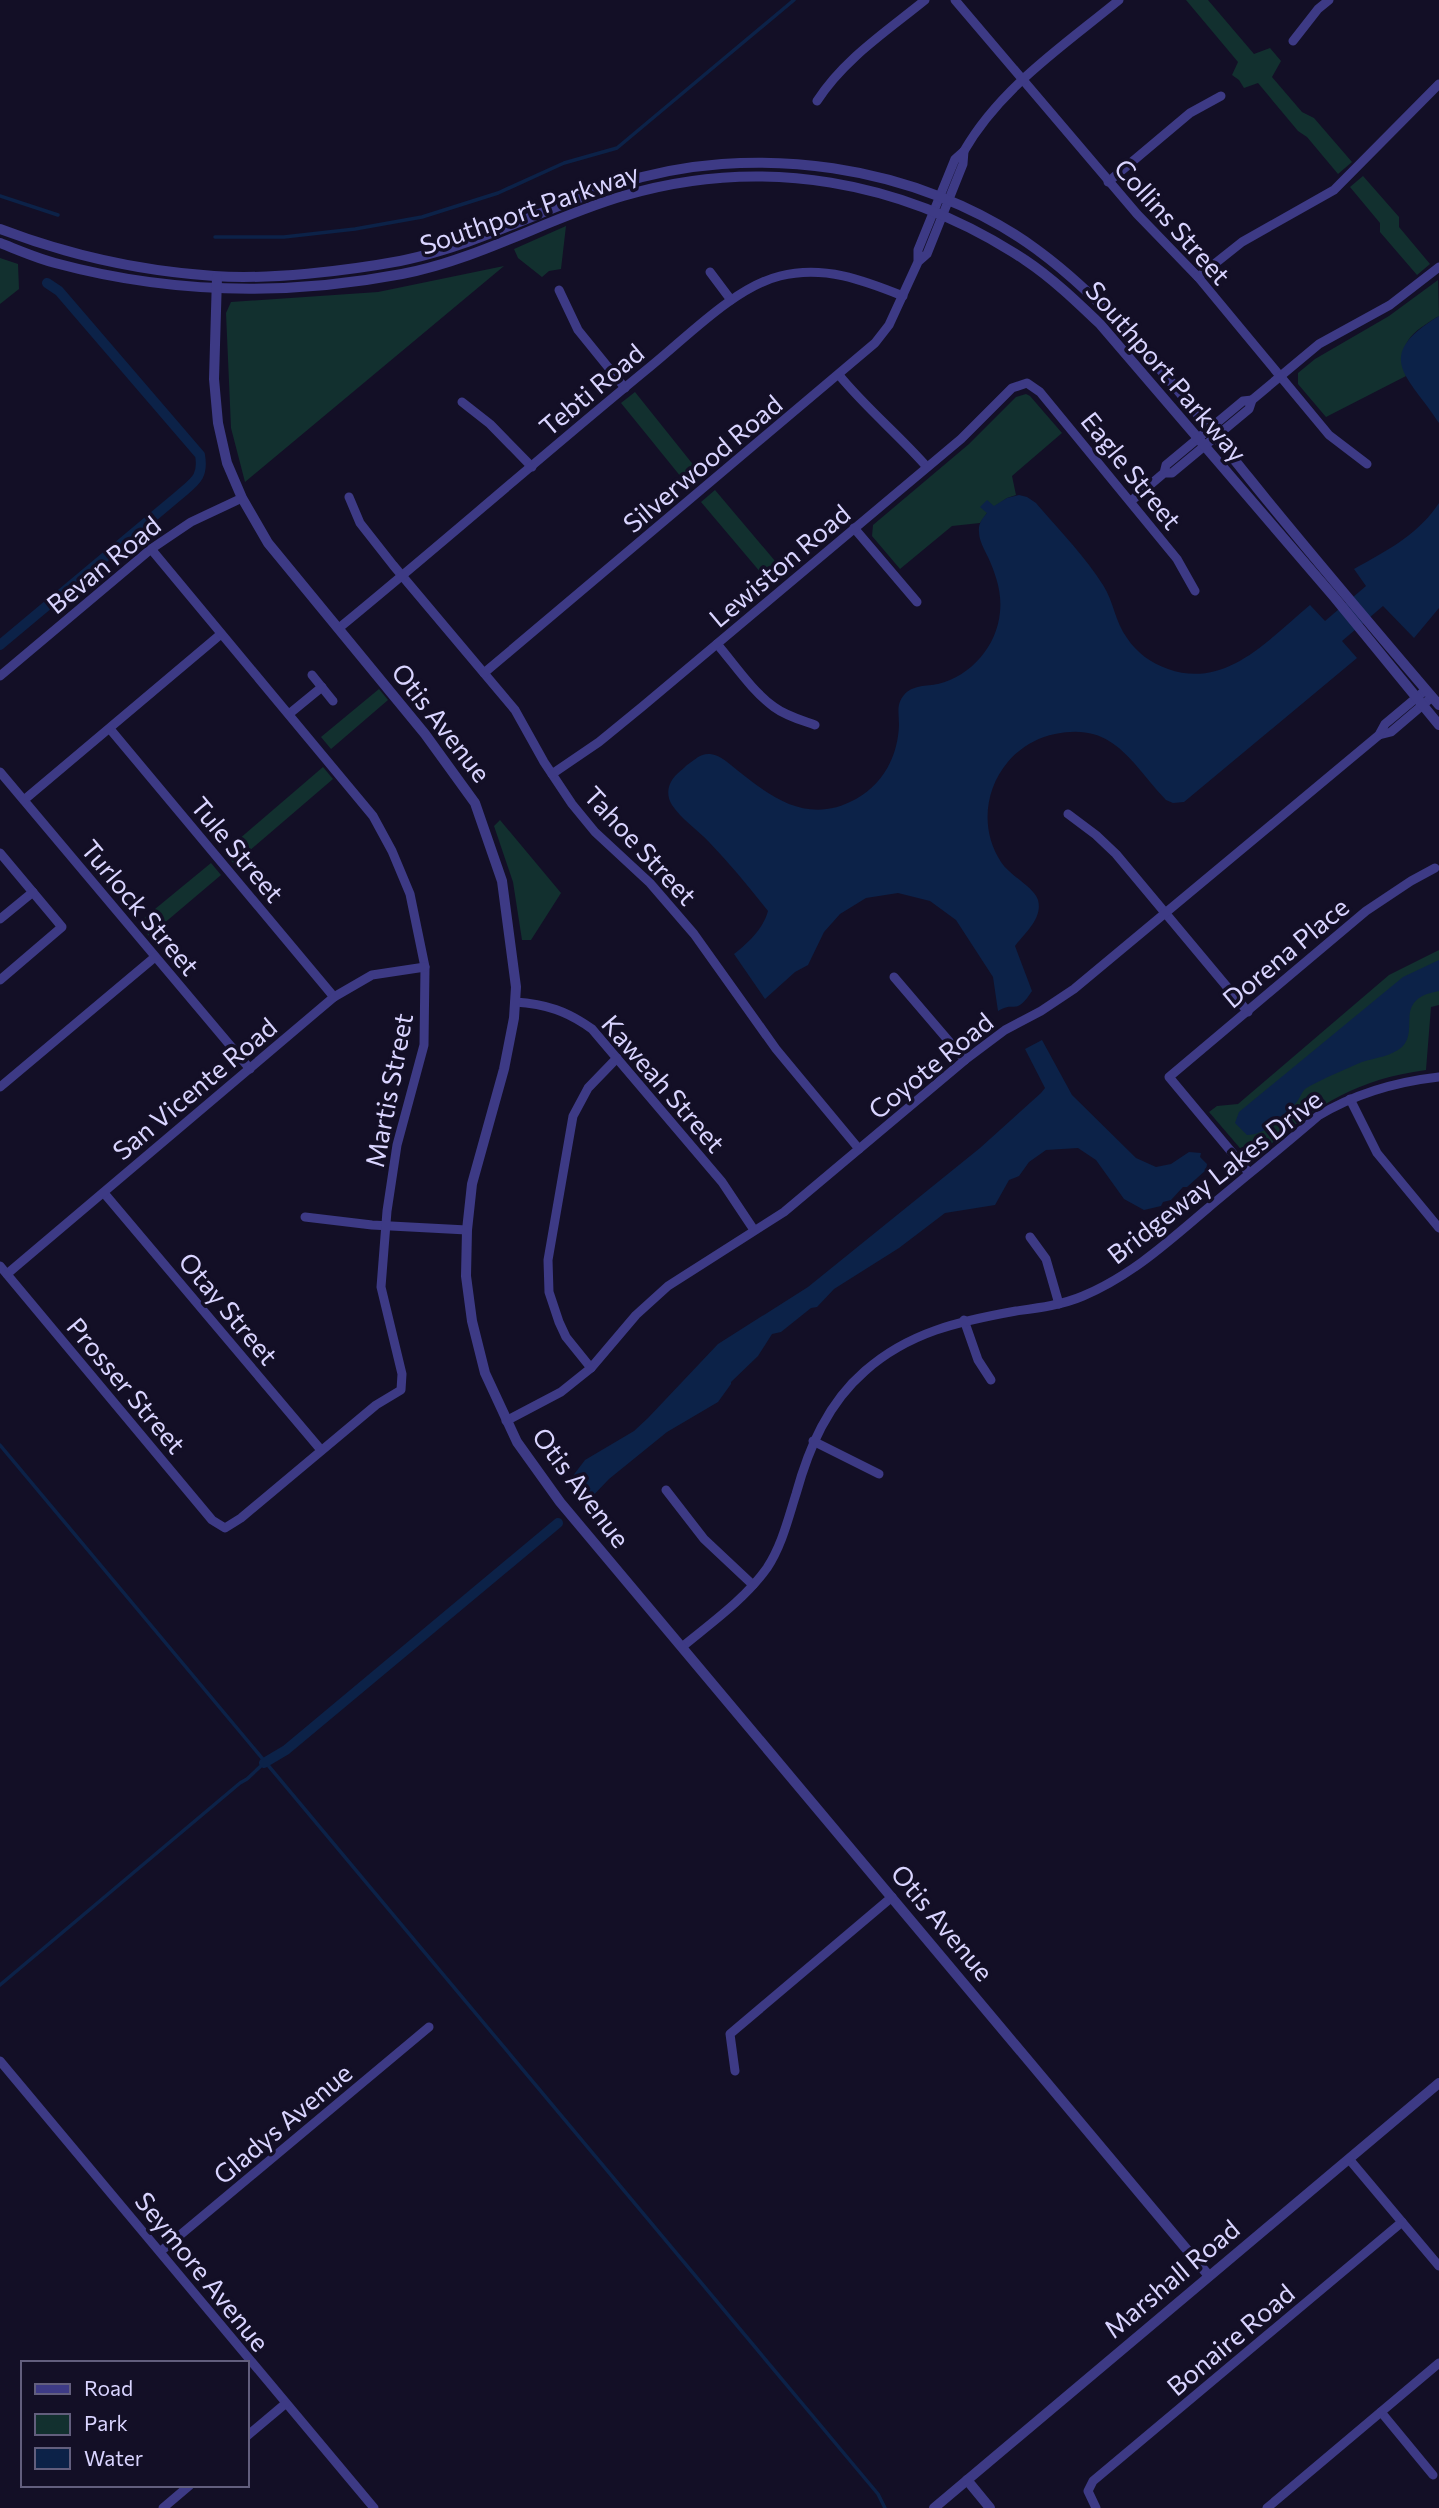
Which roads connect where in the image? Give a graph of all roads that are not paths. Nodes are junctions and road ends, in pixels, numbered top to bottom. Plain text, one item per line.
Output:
1 (925, 0) edge
2 (955, 0) edge
3 (1119, 0) edge
4 (1329, 0) edge
5 (1293, 41) dead end
6 (1021, 80) junction
7 (1439, 85) edge
8 (1221, 96) dead end
9 (817, 101) dead end
10 (1108, 182) junction
11 (944, 199) junction
12 (938, 213) junction
13 (0, 229) edge
14 (0, 243) edge
15 (1439, 267) edge
16 (710, 272) dead end
17 (217, 276) junction
18 (1198, 277) junction
19 (216, 290) junction
20 (559, 290) dead end
21 (903, 296) junction
22 (731, 300) junction
23 (839, 375) junction
24 (1280, 376) junction
25 (1027, 383) joint
26 (625, 388) junction
27 (463, 402) dead end
28 (1212, 433) junction
29 (1200, 443) junction
30 (1367, 464) dead end
31 (532, 467) junction
32 (927, 467) junction
33 (349, 497) dead end
34 (242, 498) junction
35 (1131, 501) junction
36 (854, 528) junction
37 (151, 549) junction
38 (402, 576) junction
39 (1195, 591) dead end
40 (1338, 595) junction
41 (917, 602) dead end
42 (339, 628) junction
43 (221, 634) junction
44 (1370, 634) junction
45 (717, 644) junction
46 (484, 673) junction
47 (312, 675) dead end
48 (0, 676) edge
49 (322, 687) junction
50 (1432, 697) edge
51 (333, 701) dead end
52 (1419, 701) junction
53 (289, 714) junction
54 (1439, 725) edge
55 (815, 726) dead end
56 (110, 729) junction
57 (0, 772) edge
58 (552, 774) junction
59 (24, 800) junction
60 (1068, 814) dead end
61 (0, 853) edge
62 (1436, 868) dead end
63 (33, 892) junction
64 (1166, 914) junction
65 (0, 919) edge
66 (155, 957) junction
67 (425, 967) junction
68 (894, 977) dead end
69 (0, 980) edge
70 (334, 997) junction
71 (515, 1002) junction
72 (1248, 1012) junction
73 (617, 1058) junction
74 (965, 1060) junction
75 (250, 1069) junction
76 (1439, 1077) edge
77 (0, 1087) edge
78 (1350, 1099) junction
79 (859, 1149) junction
80 (1249, 1173) junction
81 (104, 1193) junction
82 (304, 1217) dead end
83 (387, 1226) junction
84 (1439, 1228) edge
85 (467, 1230) junction
86 (754, 1230) junction
87 (1030, 1237) dead end
88 (0, 1266) edge
89 (7, 1274) junction
90 (1059, 1304) junction
91 (964, 1320) junction
92 (591, 1368) junction
93 (991, 1380) dead end
94 (506, 1421) junction
95 (813, 1441) junction
96 (321, 1450) junction
97 (879, 1474) dead end
98 (666, 1490) dead end
99 (753, 1585) junction
100 (682, 1647) junction
101 (892, 1897) junction
102 (429, 2027) dead end
103 (0, 2061) edge
104 (735, 2071) dead end
105 (1439, 2083) edge
106 (1349, 2159) junction
107 (1402, 2222) junction
108 (161, 2251) junction
109 (1439, 2266) edge
110 (1209, 2276) junction
111 (1439, 2363) edge
112 (285, 2404) junction
113 (1381, 2412) junction
114 (248, 2435) edge
115 (1433, 2475) dead end
116 (967, 2480) junction
117 (188, 2487) edge
118 (1280, 2504) edge
119 (163, 2508) edge
120 (374, 2508) edge
121 (934, 2508) edge
122 (990, 2508) edge
123 (1096, 2508) edge
124 (1267, 2508) edge

1 - 9 street
2 - 6 street, Collins Street
3 - 6 street, Silverwood Road
4 - 5 street
6 - 10 street, Collins Street
6 - 11 street, Silverwood Road
7 - 18 street
8 - 10 street
10 - 18 street, Collins Street
11 - 12 street, Silverwood Road
11 - 17 street, Southport Parkway
11 - 28 street, Southport Parkway
12 - 19 street, Southport Parkway
12 - 21 street, Silverwood Road
12 - 29 street, Southport Parkway
13 - 17 street, Southport Parkway
14 - 19 street, Southport Parkway
15 - 24 street
16 - 22 street
17 - 19 street, Otis Avenue
18 - 24 street, Collins Street
19 - 34 street, Otis Avenue
20 - 26 street
21 - 22 street, Tebti Road
21 - 23 street, Silverwood Road
22 - 26 street, Tebti Road
23 - 32 street
23 - 46 street, Silverwood Road
24 - 28 street
24 - 30 street, Collins Street
25 - 32 street, Lewiston Road
25 - 35 street, Eagle Street
26 - 31 street, Tebti Road
27 - 31 street
28 - 29 street
28 - 40 street, Southport Parkway
29 - 35 street
29 - 40 street, Southport Parkway
31 - 38 street, Tebti Road
32 - 36 street, Lewiston Road
33 - 38 street, Tahoe Street
34 - 37 street, Bevan Road
34 - 42 street, Otis Avenue
35 - 39 street, Eagle Street
36 - 41 street
36 - 45 street, Lewiston Road
37 - 43 street, Martis Street
37 - 48 street, Bevan Road
38 - 42 street, Tebti Road
38 - 46 street, Tahoe Street
40 - 44 street, Southport Parkway
42 - 71 street, Otis Avenue
43 - 53 street, Martis Street
43 - 56 street
44 - 50 street, Southport Parkway
44 - 52 street, Southport Parkway
45 - 55 street
45 - 58 street, Lewiston Road
46 - 58 street, Tahoe Street
47 - 49 street
49 - 51 street
49 - 53 street
50 - 52 street, Coyote Road
52 - 54 street, Southport Parkway
52 - 64 street, Coyote Road
53 - 67 street, Martis Street
56 - 59 street
56 - 70 street, Tule Street
57 - 59 street, Turlock Street
58 - 79 street, Tahoe Street
59 - 66 street, Turlock Street
60 - 64 street
61 - 63 street
62 - 72 street, Dorena Place
63 - 65 street
63 - 69 street
64 - 72 street
64 - 74 street, Coyote Road
66 - 75 street, Turlock Street
66 - 77 street
67 - 70 street, San Vicente Road
67 - 83 street, Martis Street
68 - 74 street
70 - 75 street, San Vicente Road
71 - 73 street, Kaweah Street
71 - 85 street, Otis Avenue
72 - 80 street, Dorena Place
73 - 86 street, Kaweah Street
73 - 92 street
74 - 79 street, Coyote Road
75 - 81 street, San Vicente Road
76 - 78 street, Bridgeway Lakes Drive
78 - 80 street, Bridgeway Lakes Drive
78 - 84 street
79 - 86 street, Coyote Road
80 - 90 street, Bridgeway Lakes Drive
81 - 89 street, San Vicente Road
81 - 96 street, Otay Street
82 - 83 street
83 - 85 street
83 - 96 street, Martis Street
85 - 94 street, Otis Avenue
86 - 92 street, Coyote Road
87 - 90 street
88 - 89 street, Prosser Street
89 - 96 street, Prosser Street
90 - 91 street, Bridgeway Lakes Drive
91 - 93 street
91 - 95 street, Bridgeway Lakes Drive
92 - 94 street, Coyote Road
94 - 100 street, Otis Avenue
95 - 97 street
95 - 99 street, Bridgeway Lakes Drive
98 - 99 street
99 - 100 street, Bridgeway Lakes Drive
100 - 101 street, Otis Avenue
101 - 104 street
101 - 110 street, Otis Avenue
102 - 108 street, Gladys Avenue
103 - 108 street, Seymore Avenue
105 - 106 street, Marshall Road
106 - 107 street
106 - 110 street, Marshall Road
107 - 109 street
107 - 123 street, Bonaire Road
108 - 112 street, Seymore Avenue
110 - 116 street, Marshall Road
111 - 113 street
112 - 114 street
112 - 120 street, Seymore Avenue
113 - 115 street
113 - 118 street
116 - 121 street, Marshall Road
116 - 122 street
117 - 119 street
118 - 124 street

